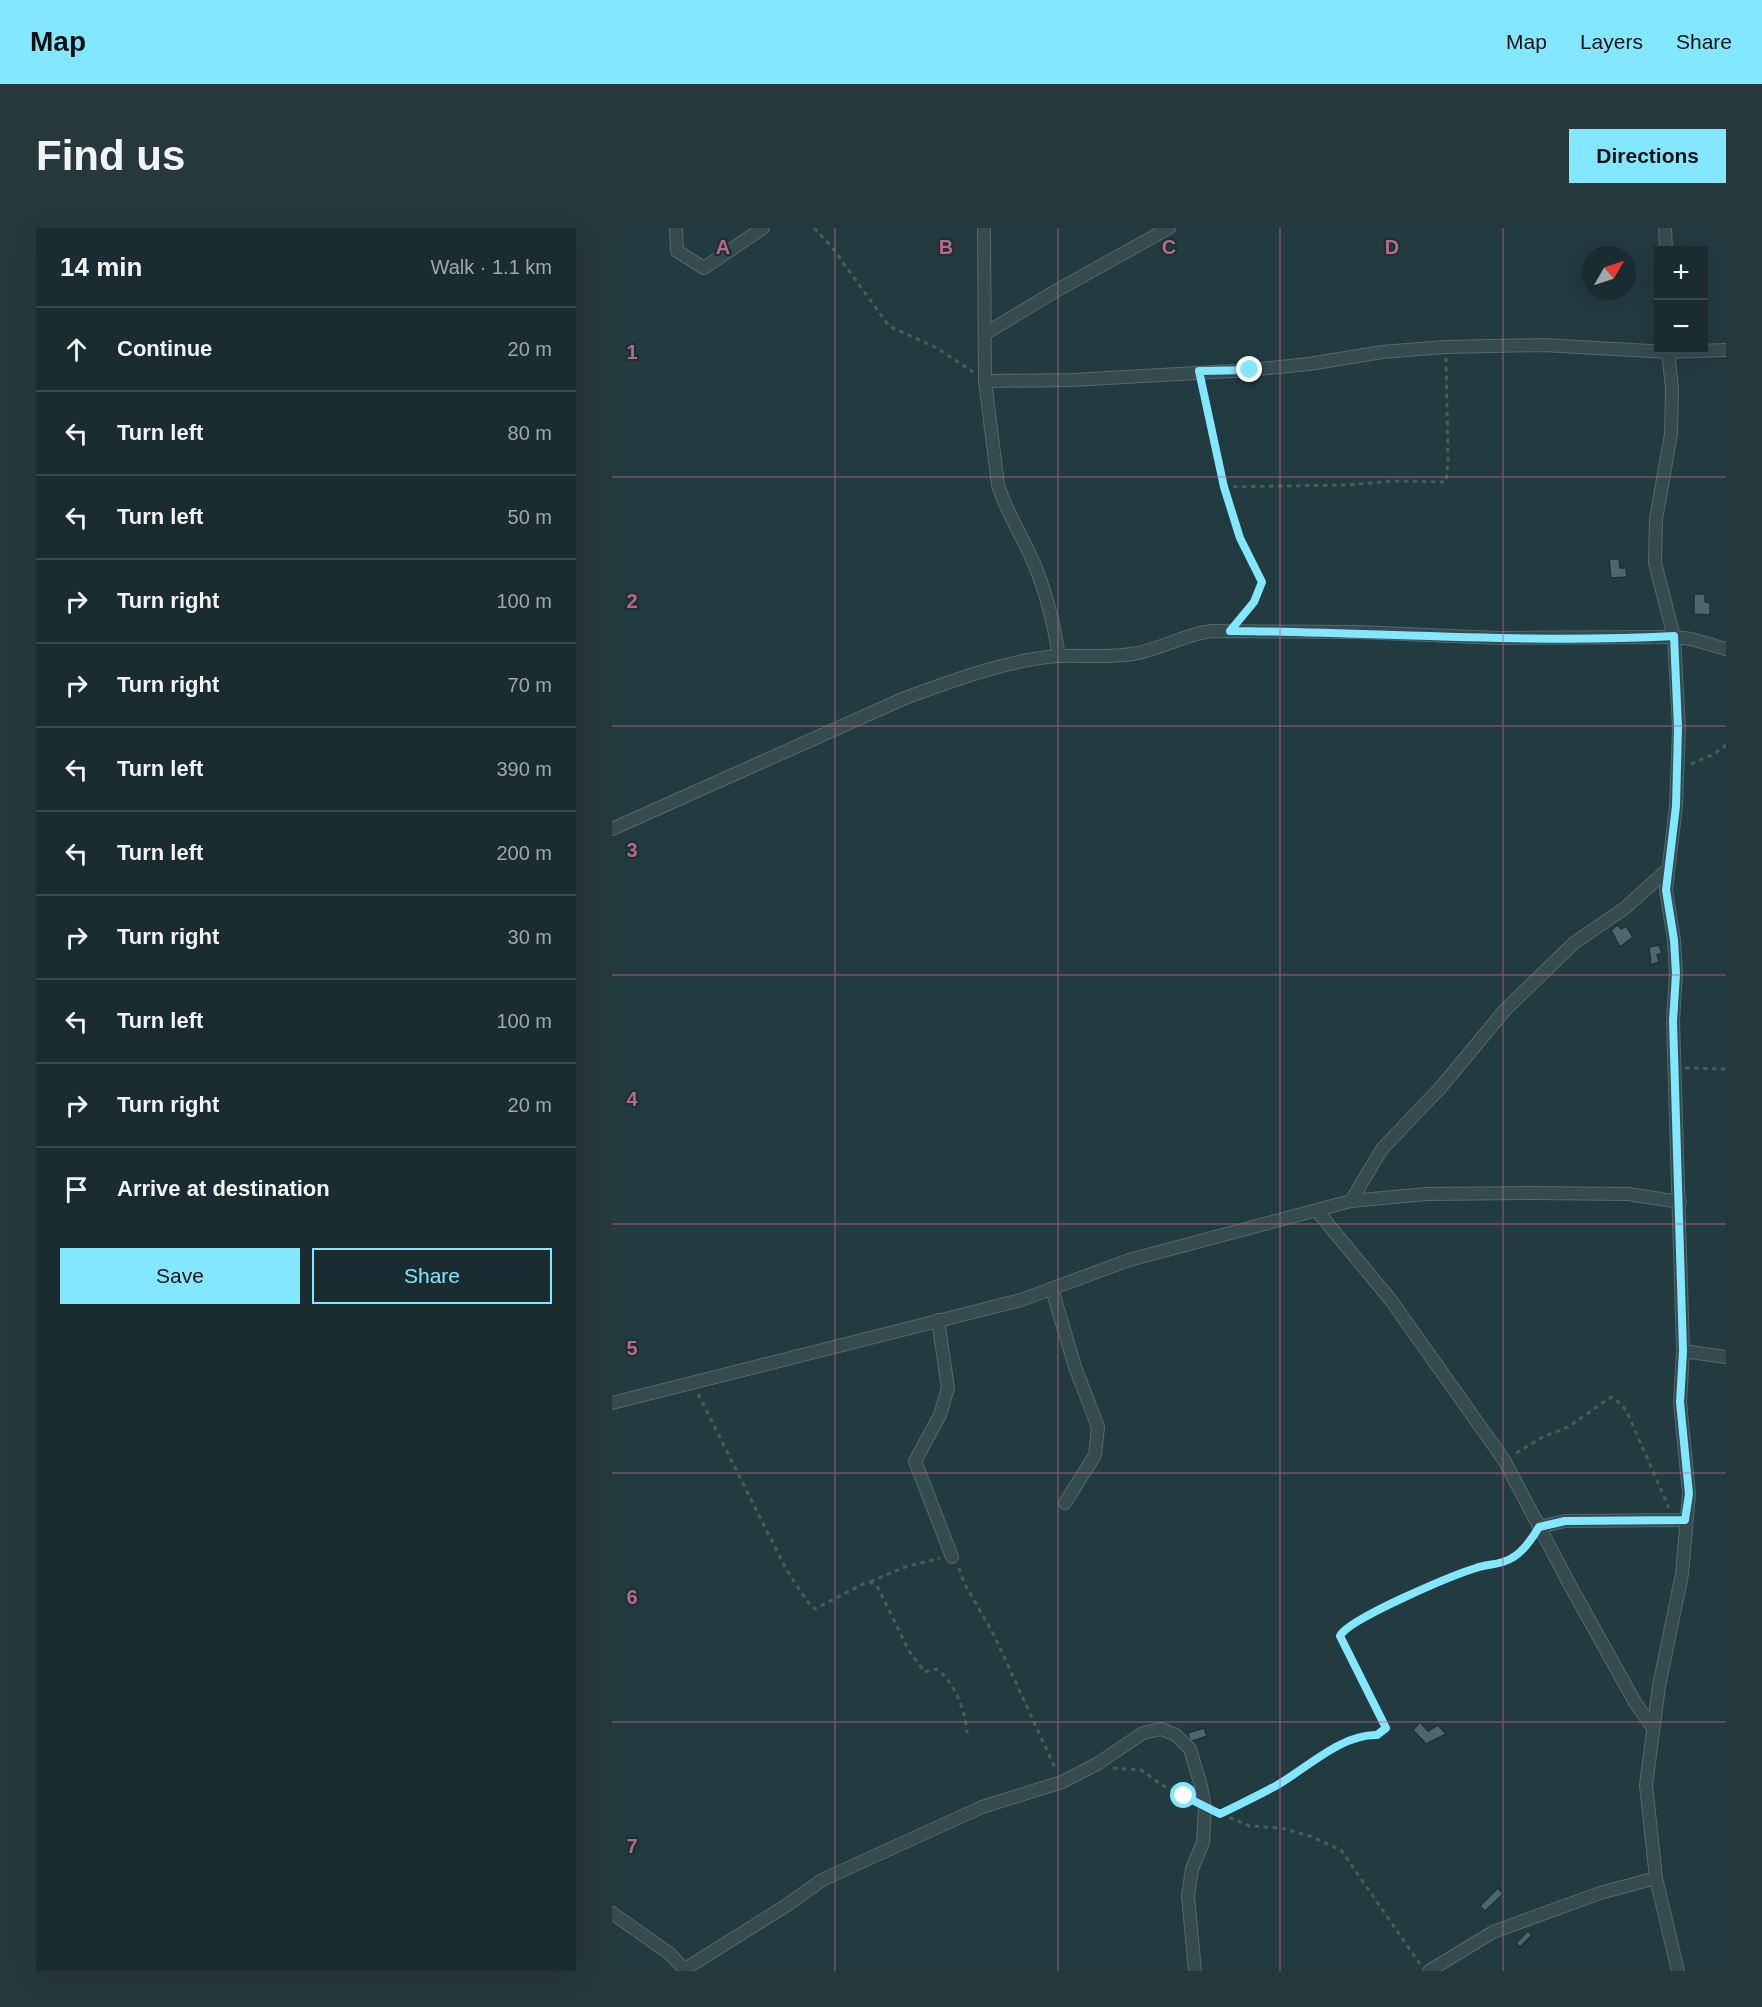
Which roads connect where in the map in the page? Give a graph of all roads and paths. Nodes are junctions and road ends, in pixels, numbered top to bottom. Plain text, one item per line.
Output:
1 (676, 228) edge
2 (764, 228) edge
3 (814, 228) edge
4 (984, 228) edge
5 (1169, 228) edge
6 (1665, 228) edge
7 (1666, 246) edge
8 (986, 333) junction
9 (1445, 347) junction
10 (1654, 350) edge
11 (1708, 350) edge
12 (1726, 350) edge
13 (1668, 354) edge
14 (1199, 371) junction
15 (985, 381) junction
16 (1224, 487) junction
17 (1230, 631) junction
18 (1674, 636) junction
19 (1726, 649) edge
20 (1059, 656) junction
21 (1726, 745) edge
22 (1677, 774) junction
23 (612, 830) edge
24 (1666, 871) junction
25 (1675, 1068) junction
26 (1726, 1069) edge
27 (1351, 1201) junction
28 (1680, 1202) junction
29 (1317, 1211) junction
30 (1052, 1289) junction
31 (938, 1320) junction
32 (1683, 1351) junction
33 (1726, 1357) edge
34 (692, 1381) junction
35 (612, 1403) edge
36 (1504, 1460) junction
37 (1065, 1503) dead end
38 (1680, 1520) junction
39 (1539, 1527) junction
40 (952, 1557) junction
41 (870, 1582) junction
42 (1652, 1727) junction
43 (967, 1733) dead end
44 (1097, 1764) junction
45 (1062, 1782) junction
46 (1204, 1808) junction
47 (1220, 1814) junction
48 (1656, 1878) junction
49 (612, 1912) edge
50 (686, 1970) edge
51 (1195, 1971) edge
52 (1424, 1971) edge
53 (1429, 1971) edge
54 (1678, 1971) edge

1 - 2 street
3 - 15 path
4 - 8 street
5 - 8 street
6 - 7 street
8 - 15 street
9 - 10 street
9 - 14 street
9 - 16 path
11 - 12 street
13 - 18 street
14 - 15 street
14 - 16 path
15 - 20 street
16 - 17 path
17 - 18 street
17 - 20 street
18 - 19 street
18 - 22 street
20 - 23 street
21 - 22 path
22 - 24 street
24 - 25 street
24 - 27 street
25 - 26 path
25 - 28 street
27 - 28 street
27 - 29 street
28 - 32 street
29 - 30 street
29 - 36 street
30 - 31 street
30 - 37 street
31 - 34 street
31 - 40 street
32 - 33 street
32 - 38 street
34 - 35 street
34 - 41 path
36 - 38 path
36 - 39 street
38 - 39 street
38 - 42 street
39 - 42 street
39 - 47 path
40 - 41 path
40 - 45 path
41 - 43 path
42 - 48 street
44 - 45 street
44 - 46 path
44 - 46 street
45 - 50 street
46 - 47 path
46 - 51 street
47 - 52 path
48 - 53 street
48 - 54 street
49 - 50 street

